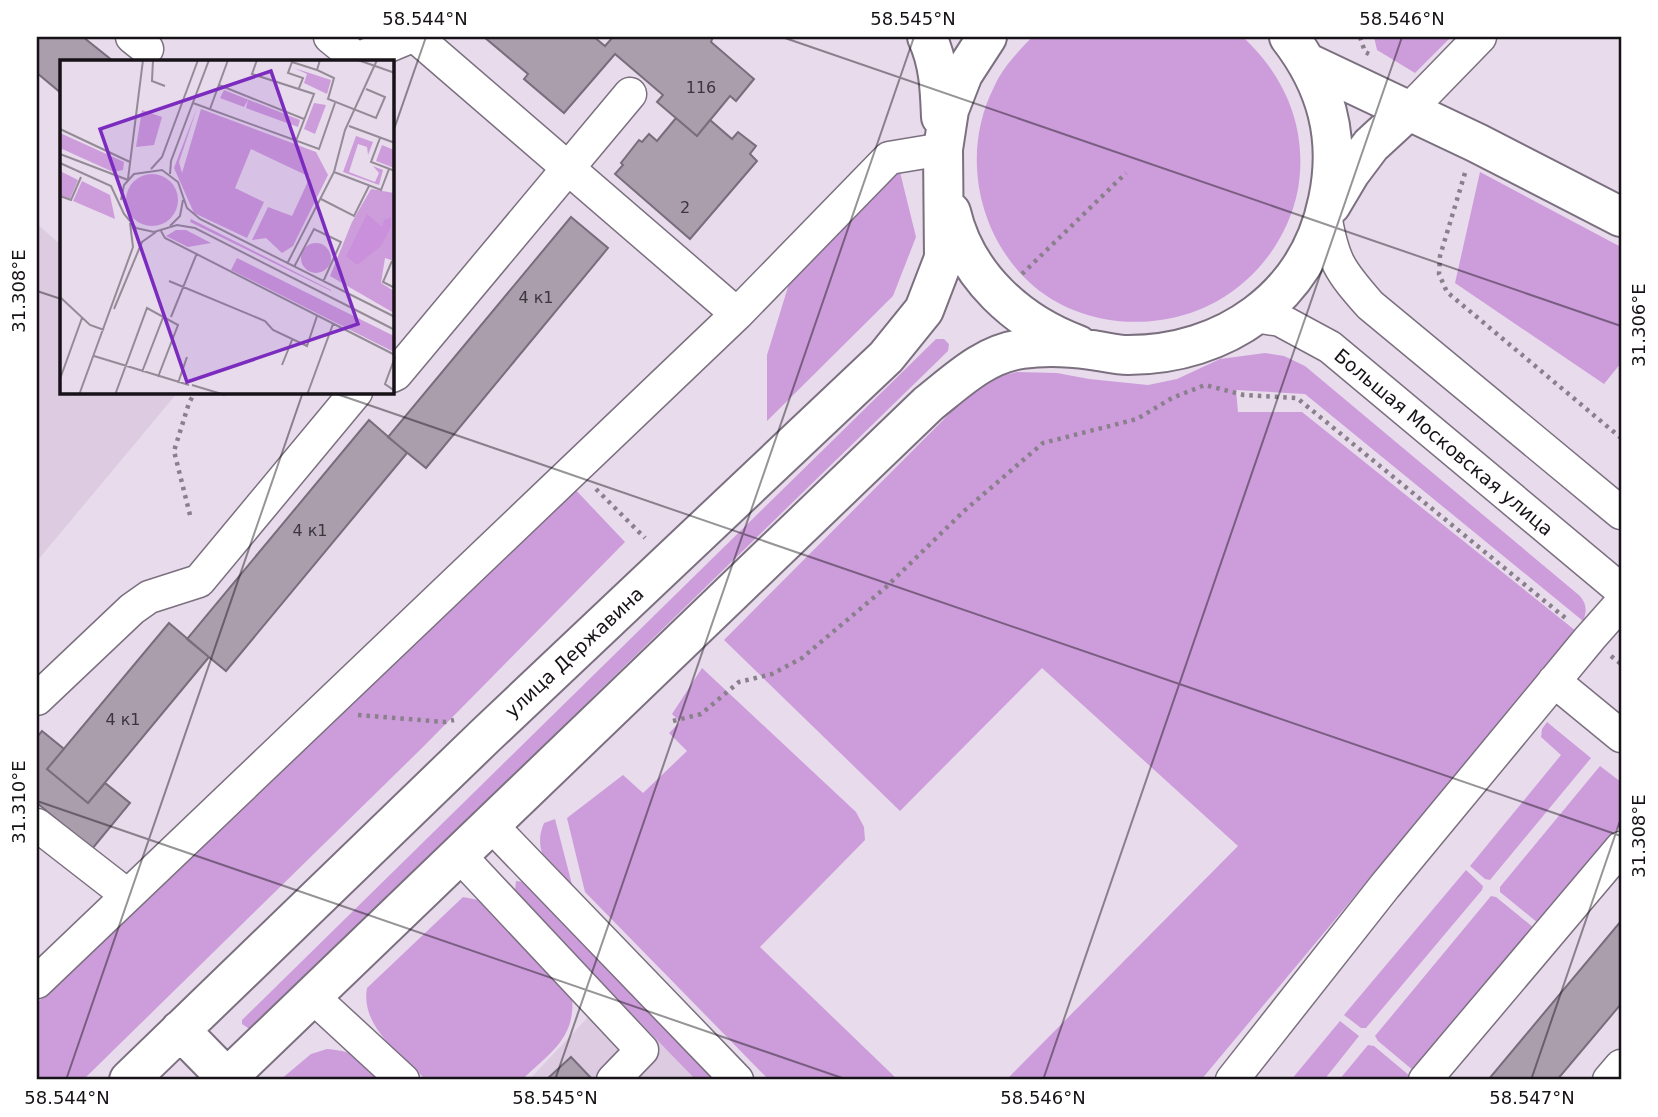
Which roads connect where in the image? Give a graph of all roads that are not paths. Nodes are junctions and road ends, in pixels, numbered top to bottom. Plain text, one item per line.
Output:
1 (330, 37) edge
2 (410, 37) edge
3 (416, 37) edge
4 (927, 37) edge
5 (987, 37) edge
6 (1480, 37) edge
7 (1303, 48) edge
8 (630, 94) dead end
9 (1409, 110) junction
10 (567, 168) junction
11 (944, 168) junction
12 (1325, 215) junction
13 (1621, 218) edge
14 (737, 314) junction
15 (1255, 316) junction
16 (1090, 349) junction
17 (394, 375) edge
18 (354, 394) edge
19 (1621, 513) edge
20 (1621, 590) edge
21 (1621, 603) edge
22 (1554, 681) junction
23 (37, 699) edge
24 (1621, 736) edge
25 (37, 825) edge
26 (491, 825) junction
27 (1621, 848) edge
28 (460, 856) junction
29 (127, 895) junction
30 (40, 973) edge
31 (313, 997) junction
32 (180, 1030) junction
33 (1621, 1066) edge
34 (226, 1079) edge
35 (129, 1080) edge
36 (403, 1080) edge
37 (613, 1080) edge
38 (737, 1080) edge
39 (1232, 1080) edge
40 (1425, 1080) edge
41 (1609, 1080) edge

1 - 2 street
3 - 10 street
4 - 11 main road
5 - 11 main road, улица Державина
6 - 9 street
7 - 9 main road
7 - 12 main road, улица Державина
8 - 10 street
9 - 12 main road
9 - 13 main road
10 - 14 street
10 - 17 street
11 - 14 street
11 - 16 main road, улица Державина
11 - 32 main road, улица Державина
12 - 15 main road, улица Державина
12 - 19 street
14 - 29 street
15 - 16 main road, улица Державина
15 - 20 street, Большая Московская улица
16 - 26 main road, улица Державина
18 - 23 street
21 - 22 street
22 - 24 street
22 - 39 street
25 - 29 street
26 - 28 main road, улица Державина
26 - 38 street
27 - 40 street
28 - 31 main road, улица Державина
28 - 37 street
29 - 30 street
31 - 34 main road, улица Державина
31 - 36 street
32 - 34 main road
32 - 35 main road, улица Державина
33 - 41 street

